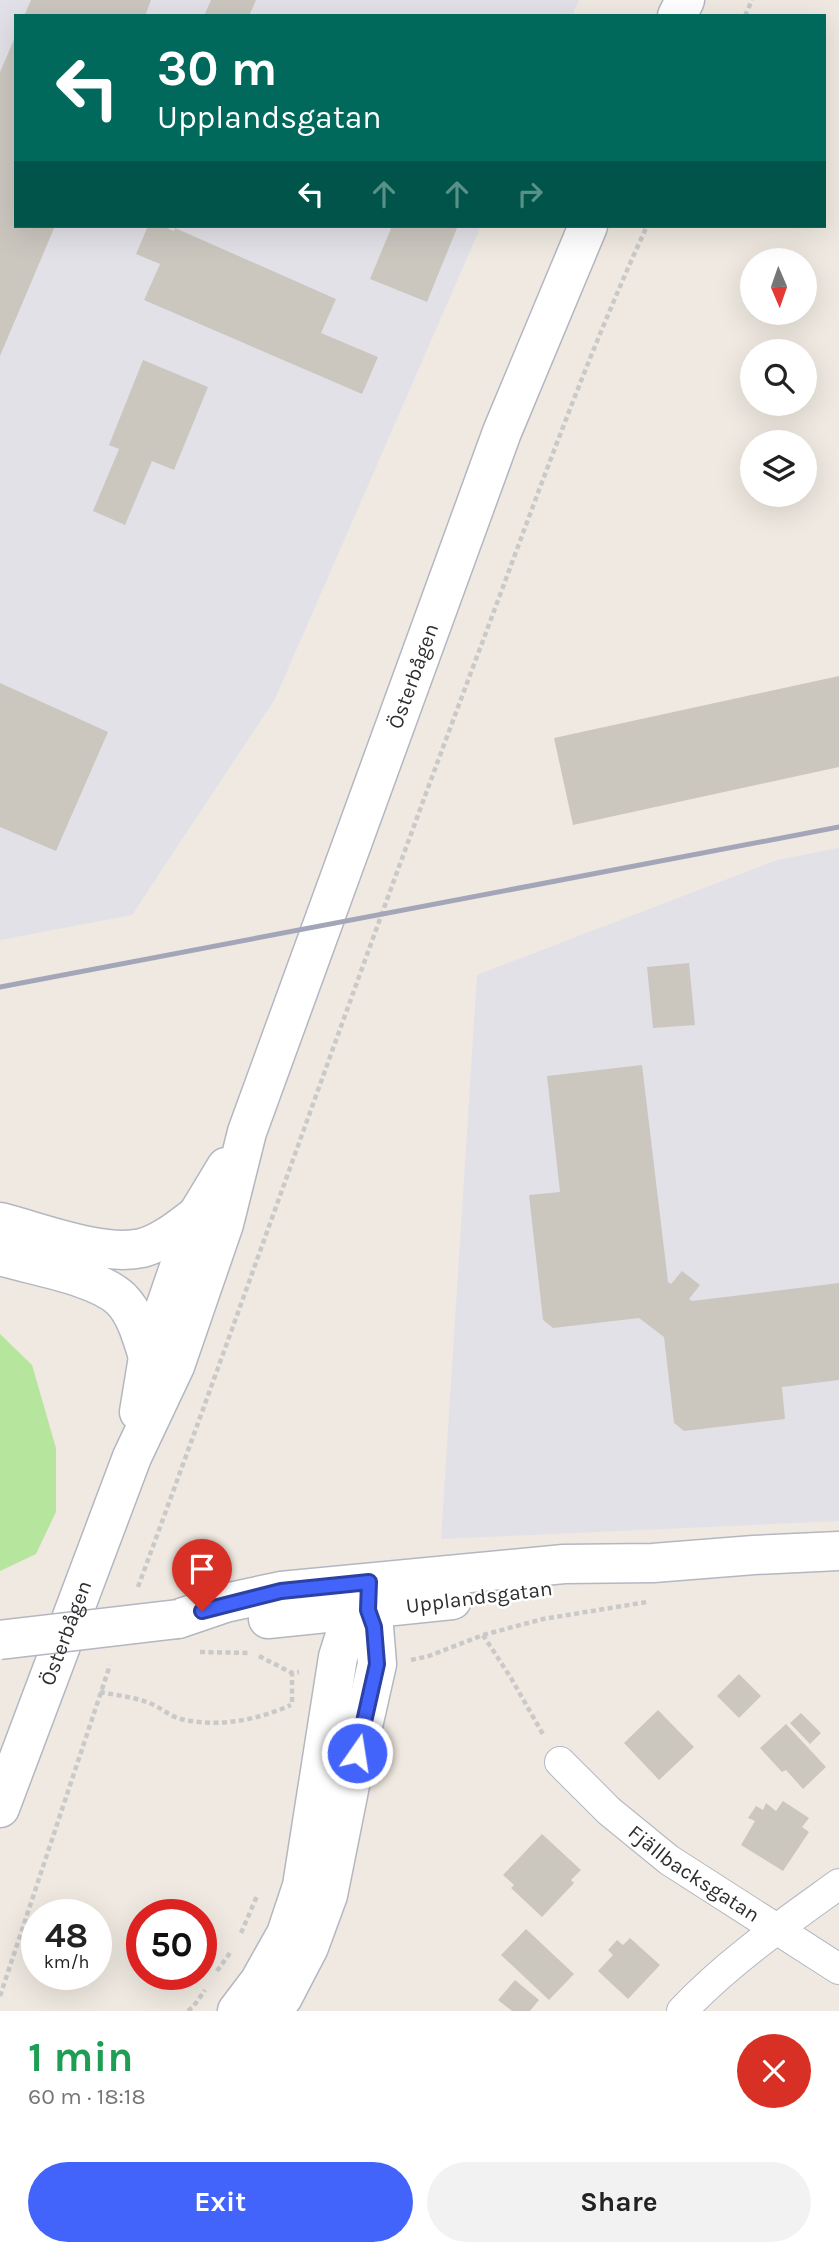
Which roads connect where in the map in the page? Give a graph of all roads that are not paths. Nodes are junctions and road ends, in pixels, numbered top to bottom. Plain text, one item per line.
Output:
1 (587, 228) edge
2 (247, 1132) junction
3 (197, 1215) junction
4 (0, 1222) edge
5 (0, 1256) edge
6 (148, 1357) junction
7 (132, 1457) junction
8 (839, 1551) edge
9 (369, 1596) junction
10 (0, 1640) edge
11 (560, 1762) road end
12 (0, 1808) edge
13 (839, 1884) edge
14 (776, 1929) junction
15 (839, 1969) edge
16 (237, 2011) edge
17 (272, 2011) edge
18 (682, 2011) edge

1 - 2 main road, Österbågen
2 - 3 main road, Österbågen
2 - 7 main road, Österbågen
3 - 4 main road
3 - 6 main road, Österbågen
5 - 6 main road
6 - 7 main road, Österbågen
7 - 12 main road, Österbågen
8 - 9 main road, Upplandsgatan
9 - 10 main road, Upplandsgatan, bridge
9 - 16 main road
9 - 17 main road
11 - 14 street, Fjällbacksgatan
13 - 14 street
14 - 15 street, Fjällbacksgatan
14 - 18 street

